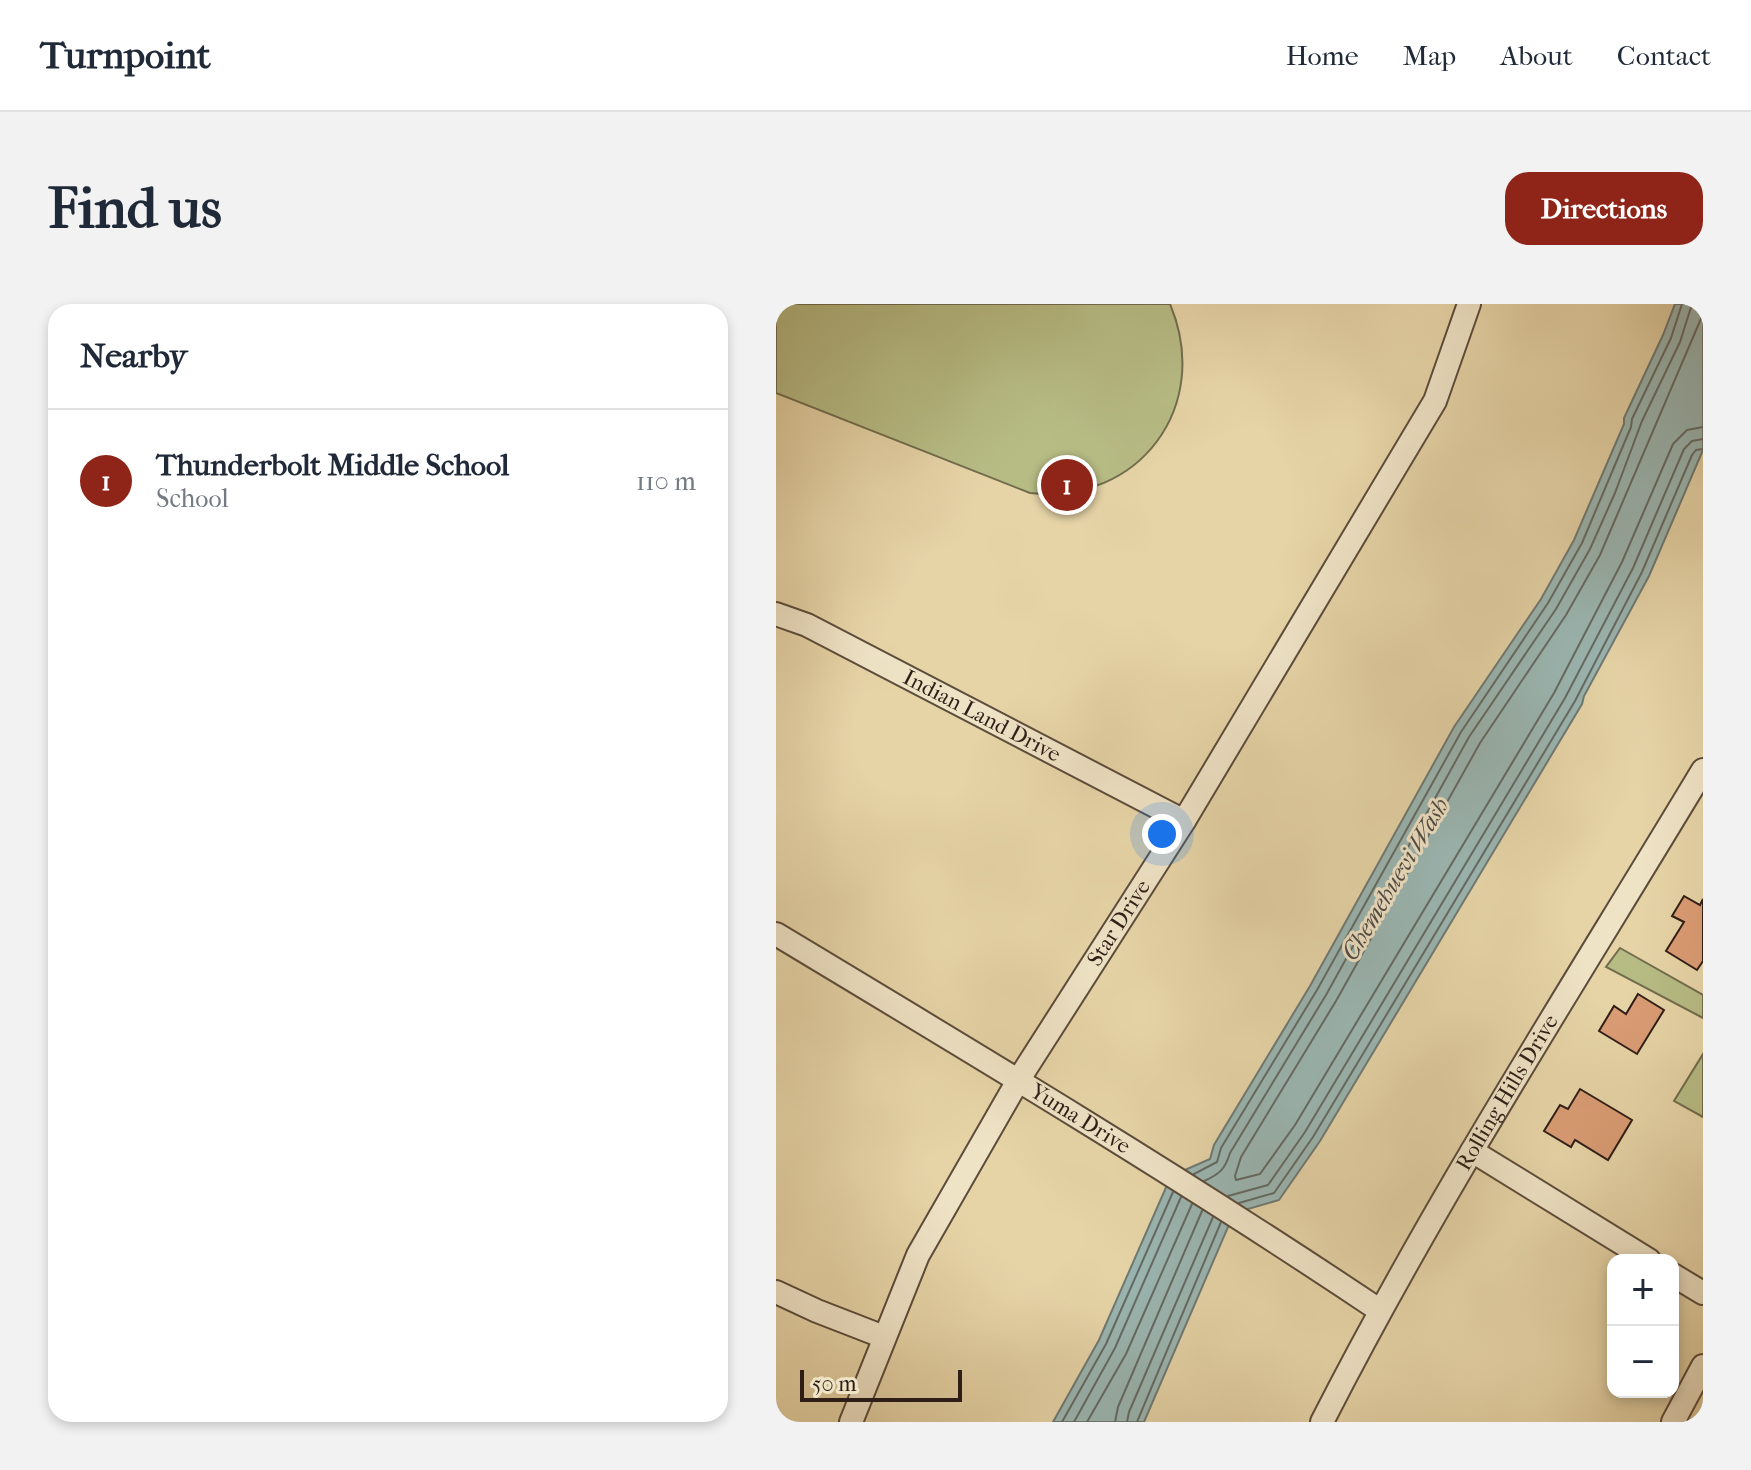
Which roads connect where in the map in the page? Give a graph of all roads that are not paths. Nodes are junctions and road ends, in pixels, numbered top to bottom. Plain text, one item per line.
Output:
1 (1469, 304) edge
2 (776, 614) edge
3 (1703, 770) edge
4 (1184, 821) junction
5 (776, 934) edge
6 (1019, 1079) junction
7 (1472, 1151) junction
8 (1639, 1254) edge
9 (1679, 1279) edge
10 (776, 1292) edge
11 (1703, 1293) edge
12 (1379, 1310) junction
13 (884, 1337) junction
14 (1703, 1366) edge
15 (851, 1422) edge
16 (1322, 1422) edge
17 (1673, 1422) edge

1 - 4 street, Star Drive
2 - 4 street, Indian Land Drive
3 - 7 street, Rolling Hills Drive
4 - 6 street, Star Drive
5 - 6 street, Yuma Drive
6 - 12 street, Yuma Drive
6 - 13 street, Star Drive
7 - 8 street
7 - 12 street, Rolling Hills Drive
9 - 11 street
10 - 13 street
12 - 16 street, Rolling Hills Drive
13 - 15 street, Star Drive
14 - 17 street

